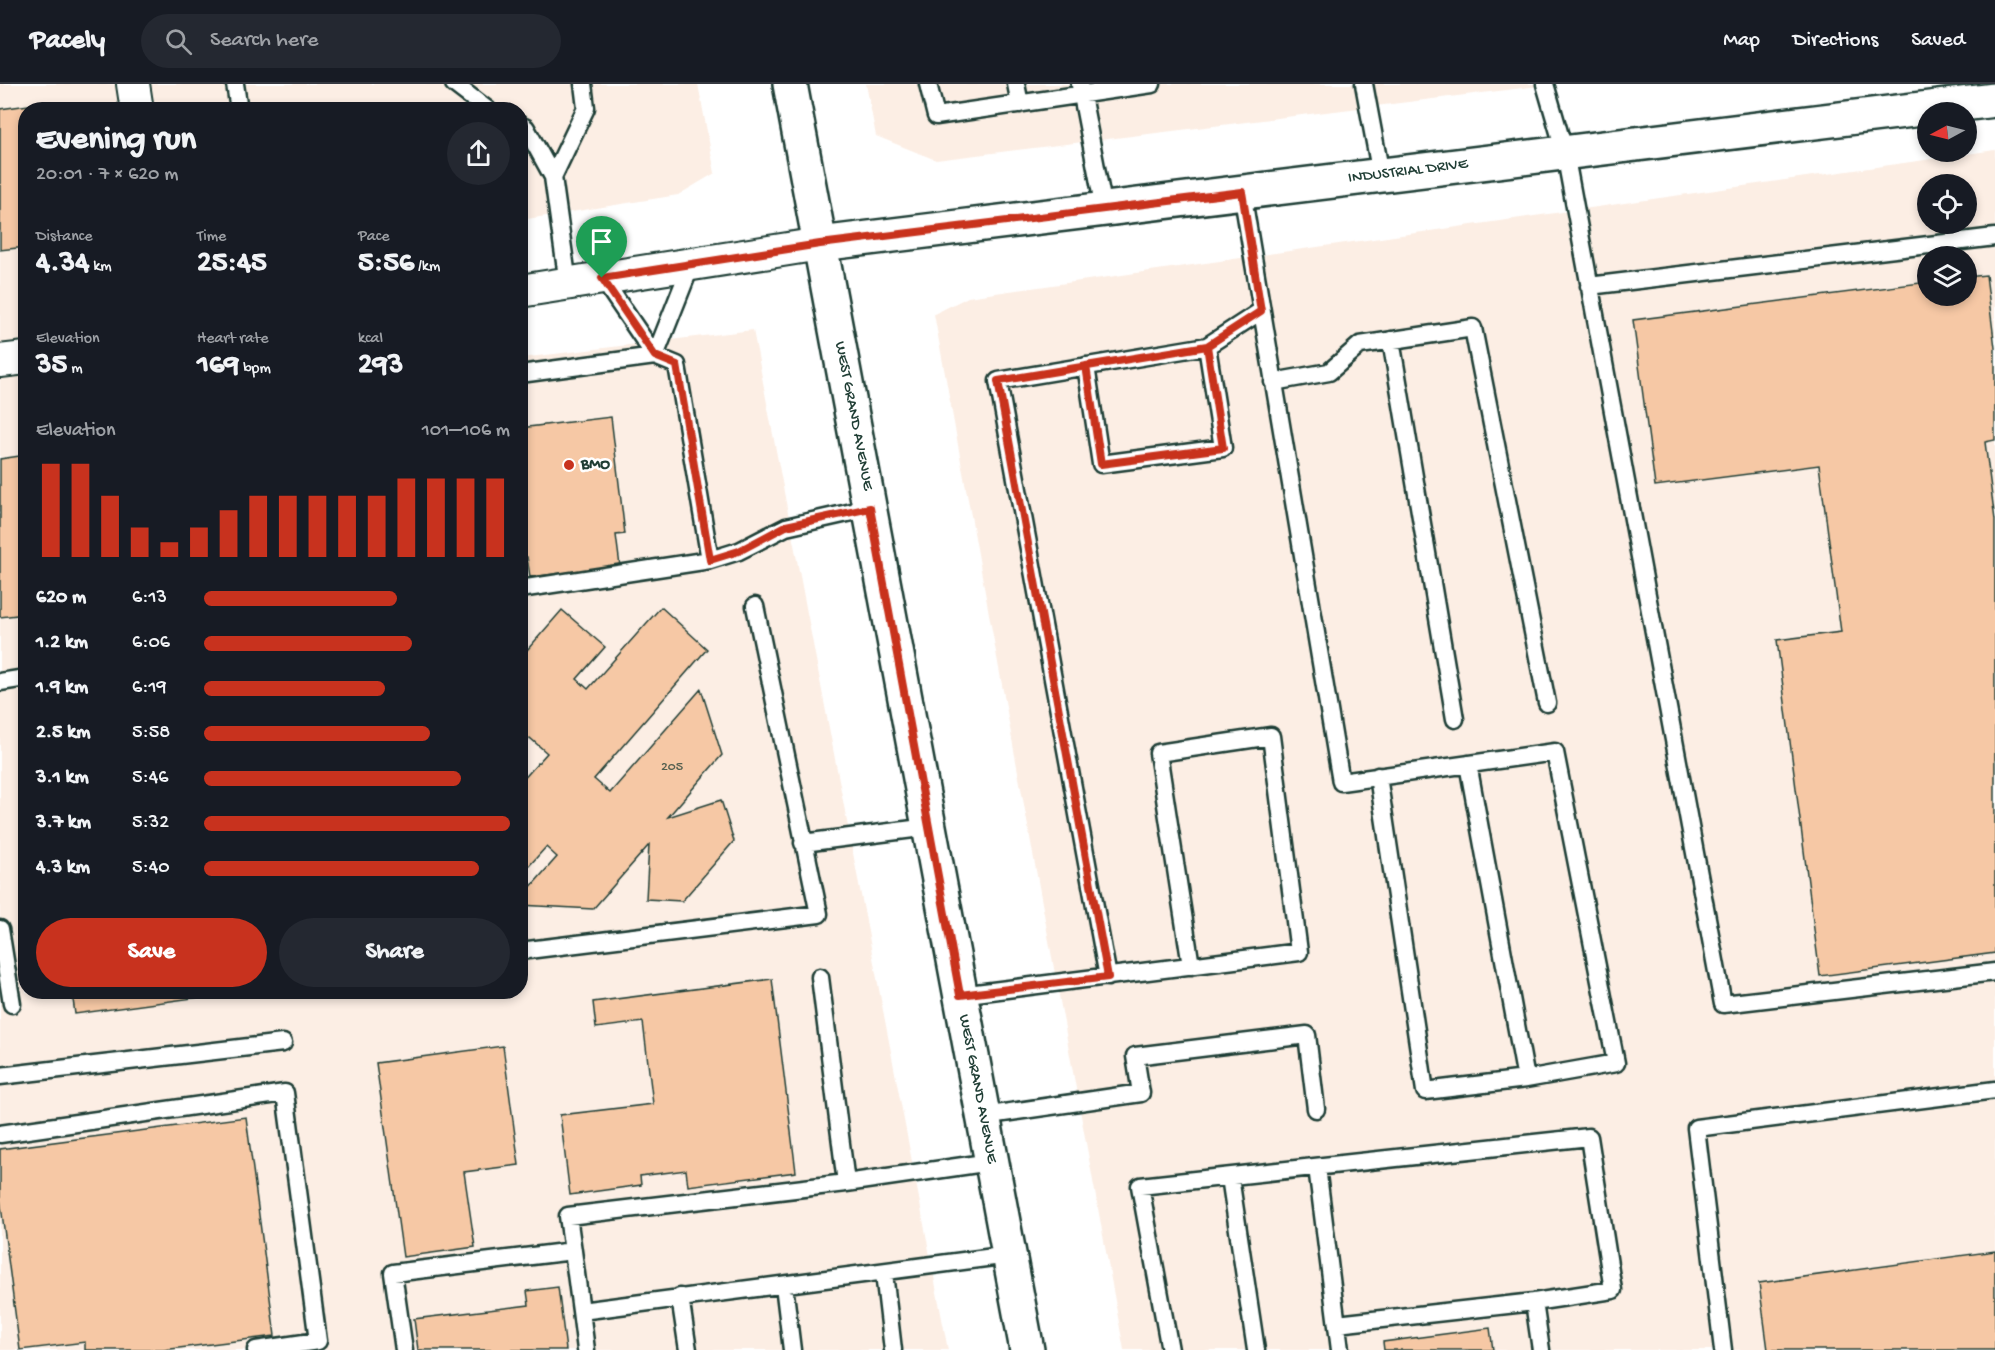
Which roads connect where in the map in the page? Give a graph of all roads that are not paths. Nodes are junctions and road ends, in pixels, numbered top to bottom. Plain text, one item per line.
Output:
1 (133, 84) edge
2 (235, 84) edge
3 (454, 84) edge
4 (583, 84) edge
5 (790, 84) edge
6 (928, 84) edge
7 (1017, 84) edge
8 (1152, 84) edge
9 (1364, 84) edge
10 (1545, 84) edge
11 (1081, 89) edge
12 (1995, 100) edge
13 (136, 102) edge
14 (238, 102) edge
15 (478, 102) edge
16 (1020, 104) junction
17 (528, 132) edge
18 (1565, 153) junction
19 (1382, 175) junction
20 (553, 177) junction
21 (1242, 192) junction
22 (1104, 209) junction
23 (1995, 237) edge
24 (820, 244) junction
25 (691, 265) junction
26 (602, 278) junction
27 (568, 284) junction
28 (1589, 286) junction
29 (528, 290) edge
30 (1261, 311) junction
31 (1391, 340) junction
32 (1207, 346) junction
33 (655, 356) junction
34 (18, 359) edge
35 (0, 362) edge
36 (1086, 366) junction
37 (528, 373) edge
38 (1273, 382) junction
39 (870, 508) junction
40 (710, 560) junction
41 (528, 588) edge
42 (755, 606) dead end
43 (18, 679) edge
44 (0, 682) edge
45 (1547, 703) dead end
46 (1455, 719) dead end
47 (1468, 764) junction
48 (1378, 776) junction
49 (928, 827) junction
50 (803, 843) junction
51 (0, 929) edge
52 (528, 950) edge
53 (1191, 966) junction
54 (1995, 972) edge
55 (820, 977) dead end
56 (1108, 977) junction
57 (960, 995) junction
58 (12, 1004) dead end
59 (283, 1042) dead end
60 (0, 1076) edge
61 (1526, 1079) junction
62 (1995, 1090) edge
63 (1317, 1108) dead end
64 (982, 1116) junction
65 (0, 1134) edge
66 (991, 1162) junction
67 (1317, 1167) junction
68 (1230, 1177) junction
69 (846, 1183) junction
70 (573, 1251) junction
71 (1009, 1254) junction
72 (884, 1273) junction
73 (784, 1285) junction
74 (680, 1297) junction
75 (1534, 1302) junction
76 (581, 1311) junction
77 (1337, 1324) junction
78 (256, 1350) edge
79 (404, 1350) edge
80 (586, 1350) edge
81 (687, 1350) edge
82 (792, 1350) edge
83 (893, 1350) edge
84 (1027, 1350) edge
85 (1170, 1350) edge
86 (1256, 1350) edge
87 (1340, 1350) edge
88 (1541, 1350) edge
89 (1723, 1350) edge

1 - 13 street
2 - 14 lane
3 - 15 lane
4 - 20 lane
5 - 24 main road, WEST GRAND AVENUE
6 - 16 lane
7 - 16 lane
8 - 11 lane
9 - 19 lane
10 - 18 lane
11 - 16 lane
11 - 22 lane
12 - 18 main road, INDUSTRIAL DRIVE
17 - 20 lane
18 - 19 main road, INDUSTRIAL DRIVE
18 - 28 lane
19 - 21 main road, INDUSTRIAL DRIVE
20 - 27 lane
21 - 22 main road, INDUSTRIAL DRIVE
21 - 30 lane
22 - 24 main road, INDUSTRIAL DRIVE
23 - 28 lane
24 - 25 street
24 - 39 main road, WEST GRAND AVENUE
25 - 26 street
25 - 33 lane
26 - 27 street
26 - 33 lane
27 - 29 street
28 - 54 lane
30 - 32 lane
30 - 38 lane
31 - 38 lane
31 - 45 lane
31 - 46 lane
32 - 36 lane
32 - 36 lane
33 - 37 lane
33 - 40 lane
34 - 35 street
36 - 56 lane
38 - 48 lane
39 - 40 lane
39 - 49 main road, WEST GRAND AVENUE
40 - 41 lane
42 - 50 lane
43 - 44 lane
47 - 48 lane
47 - 61 lane
47 - 61 lane
48 - 61 lane
49 - 50 lane
49 - 57 main road, WEST GRAND AVENUE
50 - 52 lane
51 - 58 lane
53 - 53 lane
53 - 56 lane
55 - 69 lane
56 - 57 lane
57 - 64 main road, WEST GRAND AVENUE
59 - 60 lane
62 - 89 lane
63 - 64 lane
64 - 66 main road, WEST GRAND AVENUE
65 - 78 lane
66 - 69 lane
66 - 71 main road, WEST GRAND AVENUE
67 - 68 lane
67 - 75 lane
67 - 77 lane
68 - 85 lane
68 - 86 lane
69 - 70 lane
70 - 76 lane
70 - 79 lane
71 - 72 lane
71 - 84 main road, WEST GRAND AVENUE
72 - 73 lane
72 - 83 lane
73 - 74 lane
73 - 82 lane
74 - 76 lane
74 - 81 lane
75 - 77 lane
75 - 88 lane
76 - 80 lane
77 - 87 lane

